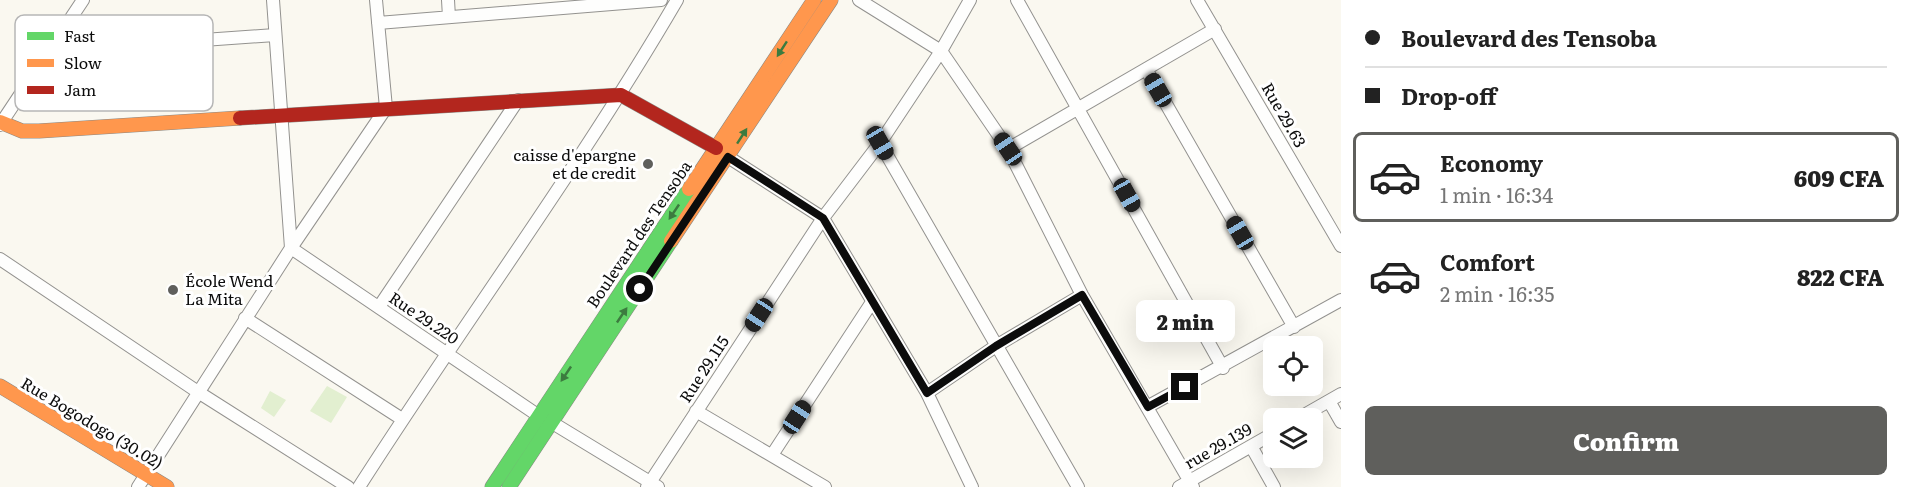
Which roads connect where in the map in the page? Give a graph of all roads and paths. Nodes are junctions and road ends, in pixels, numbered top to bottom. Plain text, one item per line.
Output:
1 (83, 0) edge
2 (273, 0) edge
3 (376, 0) edge
4 (448, 0) edge
5 (661, 0) edge
6 (677, 0) edge
7 (814, 0) edge
8 (831, 0) edge
9 (859, 0) edge
10 (970, 0) edge
11 (1017, 0) edge
12 (1197, 0) edge
13 (73, 15) edge
14 (449, 17) junction
15 (378, 23) junction
16 (1215, 29) junction
17 (275, 35) junction
18 (213, 39) edge
19 (941, 51) junction
20 (1146, 69) junction
21 (621, 95) junction
22 (518, 100) junction
23 (15, 101) edge
24 (386, 108) junction
25 (1080, 108) junction
26 (281, 117) junction
27 (0, 123) edge
28 (880, 143) junction
29 (716, 148) junction
30 (1008, 149) junction
31 (728, 157) junction
32 (823, 218) junction
33 (1341, 246) edge
34 (291, 248) junction
35 (0, 260) edge
36 (1082, 295) junction
37 (1341, 300) edge
38 (872, 302) junction
39 (379, 307) junction
40 (245, 318) junction
41 (1294, 327) junction
42 (996, 346) junction
43 (447, 352) junction
44 (1223, 368) junction
45 (0, 386) edge
46 (198, 392) junction
47 (927, 393) junction
48 (1341, 394) edge
49 (1329, 401) junction
50 (1148, 407) junction
51 (1317, 408) edge
52 (696, 411) junction
53 (402, 419) junction
54 (545, 419) junction
55 (1341, 422) edge
56 (1263, 439) edge
57 (1251, 446) junction
58 (772, 455) junction
59 (146, 475) junction
60 (1192, 484) edge
61 (651, 485) edge
62 (138, 487) edge
63 (167, 487) edge
64 (348, 487) edge
65 (359, 487) edge
66 (492, 487) edge
67 (510, 487) edge
68 (825, 487) edge
69 (972, 487) edge
70 (1078, 487) edge
71 (1179, 487) edge
72 (1274, 487) edge

1 - 13 street
2 - 17 street
3 - 15 street
4 - 14 street
5 - 14 street
6 - 21 street
7 -> 29 main road, Boulevard des Tensoba
31 -> 8 main road, Boulevard des Tensoba
9 - 19 street
10 - 19 street, Rue 29.115
11 - 25 street
12 - 16 street, Rue 29.63
14 - 15 street
15 - 24 street
16 - 20 street
16 - 33 street, Rue 29.63
17 - 18 street
17 - 26 street
19 - 28 street, Rue 29.115
19 - 30 street
20 - 25 street
20 - 41 street
21 - 22 main road
21 - 29 main road
21 - 43 street
22 - 24 main road
22 - 39 street
23 - 27 street
24 - 26 main road
24 - 34 street
25 - 30 street
25 - 44 street
26 - 27 main road
26 - 34 street
28 - 32 street, Rue 29.115
28 - 42 street
29 -> 54 main road, Boulevard des Tensoba
30 - 36 street
31 - 32 street
54 -> 31 main road, Boulevard des Tensoba
32 - 38 street
32 - 52 street, Rue 29.115
34 - 39 street, Rue 29.220
34 - 40 street
35 - 46 street
36 - 42 street
36 - 50 street
37 - 41 street
38 - 47 street
38 - 58 street
39 - 43 street, Rue 29.220
40 - 46 street
40 - 53 street
41 - 44 street
42 - 47 street
42 - 70 street
43 - 53 street
43 - 54 street, Rue 29.220
44 - 50 street
45 - 59 main road, Rue Bogodogo (30.02)
46 - 59 street
46 - 64 street
47 - 69 street
48 - 49 street
49 - 51 street
49 - 55 street
50 - 60 street
52 - 58 street
52 - 61 street, Rue 29.115
53 - 65 street
54 - 61 street, Rue 29.220
54 - 66 main road, Boulevard des Tensoba
54 - 67 main road, Boulevard des Tensoba
56 - 57 street, rue 29.139
57 - 60 street, rue 29.139
57 - 72 street
58 - 68 street
59 - 62 street
59 - 63 main road, Rue Bogodogo (30.02)
60 - 71 street, rue 29.139

